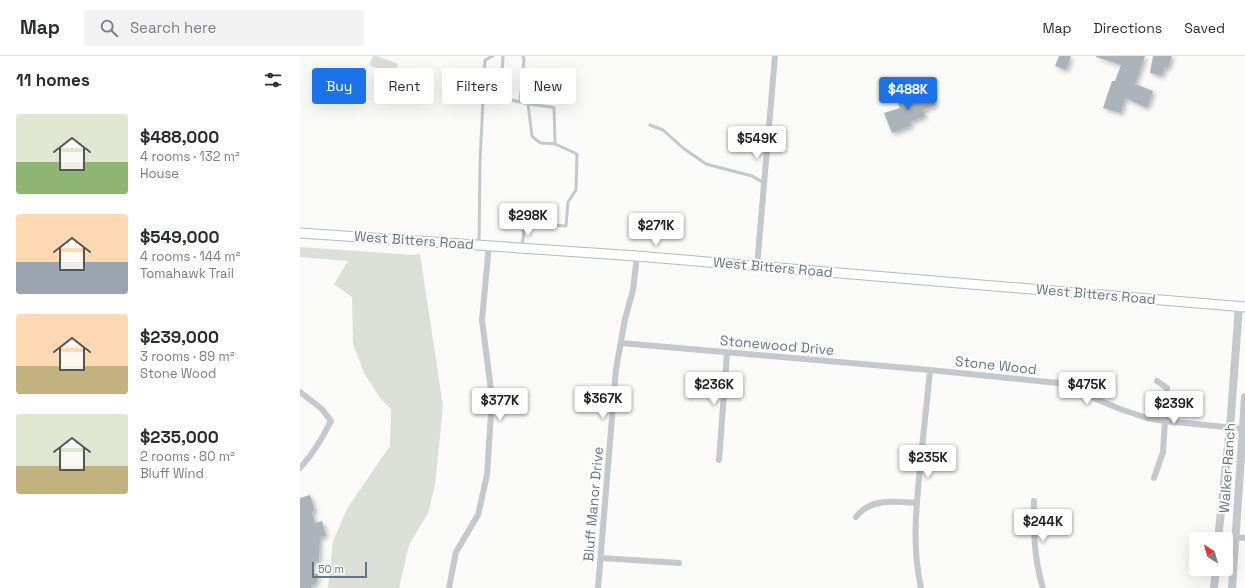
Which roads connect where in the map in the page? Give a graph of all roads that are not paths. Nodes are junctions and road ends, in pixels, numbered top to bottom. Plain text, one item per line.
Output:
1 (492, 56) edge
2 (502, 56) edge
3 (523, 56) edge
4 (775, 56) edge
5 (485, 68) edge
6 (502, 68) edge
7 (523, 68) edge
8 (512, 100) edge
9 (520, 102) edge
10 (483, 104) edge
11 (528, 104) joint
12 (650, 124) dead end
13 (555, 144) junction
14 (764, 183) junction
15 (300, 233) edge
16 (484, 245) junction
17 (522, 248) junction
18 (637, 256) junction
19 (757, 266) junction
20 (1242, 306) edge
21 (622, 343) junction
22 (727, 353) junction
23 (930, 370) junction
24 (1157, 381) dead end
25 (300, 392) edge
26 (1245, 397) edge
27 (1165, 421) junction
28 (1230, 428) junction
29 (1244, 429) edge
30 (719, 460) dead end
31 (300, 468) edge
32 (1154, 478) dead end
33 (1034, 501) dead end
34 (917, 503) junction
35 (856, 517) dead end
36 (1219, 532) edge
37 (1236, 537) junction
38 (1245, 538) edge
39 (601, 558) junction
40 (679, 563) dead end
41 (1215, 576) edge
42 (448, 588) edge
43 (598, 588) edge
44 (921, 588) edge
45 (1043, 588) edge
46 (1214, 588) edge
47 (1232, 588) edge

1 - 5 lane
2 - 6 lane
3 - 7 lane
4 - 14 street
8 - 9 lane
10 - 16 lane
11 - 13 lane
11 - 13 lane
12 - 14 lane
13 - 17 lane
14 - 19 street
15 - 16 main road, West Bitters Road
16 - 17 main road, West Bitters Road
16 - 42 street
17 - 18 main road, West Bitters Road
18 - 19 main road, West Bitters Road
18 - 21 street, Bluff Manor Drive
19 - 20 main road, West Bitters Road
20 - 28 street, Walker Ranch
21 - 22 street, Stonewood Drive
21 - 39 street, Bluff Manor Drive
22 - 23 street, Stonewood Drive
22 - 30 street
23 - 27 street, Stone Wood
23 - 34 street
24 - 27 street
25 - 31 street
26 - 29 street, Walker Ranch
27 - 28 street, Stone Wood
27 - 32 street
28 - 29 street, Stone Wood
28 - 36 street, Walker Ranch
29 - 37 street, Walker Ranch
33 - 45 street
34 - 35 street
34 - 44 street
37 - 38 street
37 - 47 street, Walker Ranch
39 - 40 street
39 - 43 street, Bluff Manor Drive
41 - 46 street

